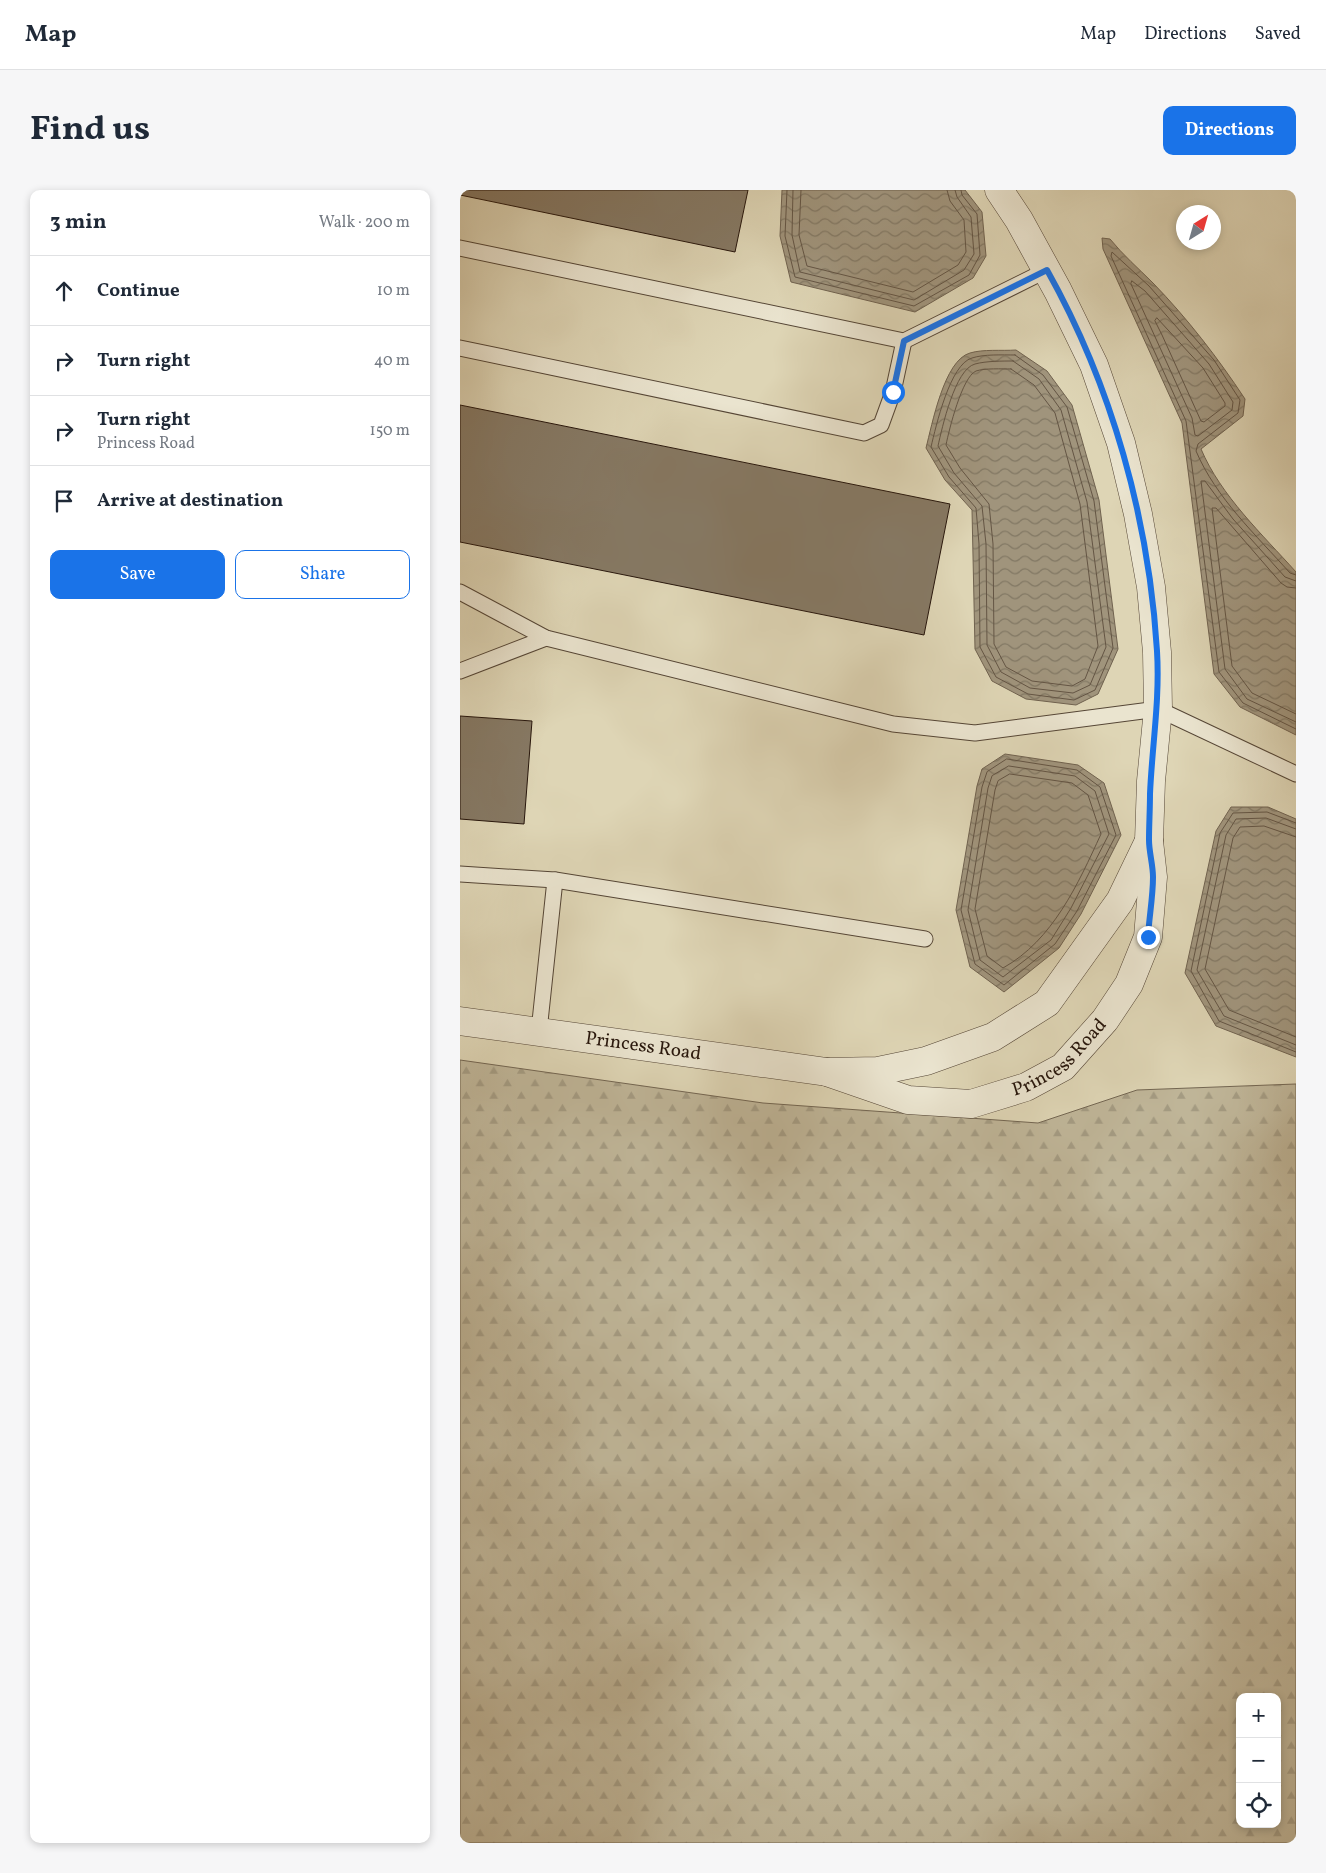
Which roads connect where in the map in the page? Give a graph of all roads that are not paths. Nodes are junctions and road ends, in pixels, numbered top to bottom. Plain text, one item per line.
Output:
1 (999, 190) edge
2 (460, 248) edge
3 (1047, 270) junction
4 (904, 341) junction
5 (460, 348) edge
6 (460, 592) edge
7 (546, 638) junction
8 (460, 671) edge
9 (1158, 709) junction
10 (1296, 774) edge
11 (1149, 841) junction
12 (460, 874) edge
13 (555, 880) junction
14 (924, 939) dead end
15 (460, 1021) edge
16 (539, 1032) junction
17 (827, 1072) junction

1 - 3 street, Princess Road
2 - 4 lane
3 - 4 lane
3 - 9 street, Princess Road
4 - 5 lane
6 - 7 lane
7 - 8 lane
7 - 9 lane
9 - 10 lane
9 - 11 street, Princess Road
11 - 17 street, Princess Road
11 - 17 street, Princess Road
12 - 13 lane
13 - 14 lane
13 - 16 lane
15 - 16 street, Princess Road
16 - 17 street, Princess Road

